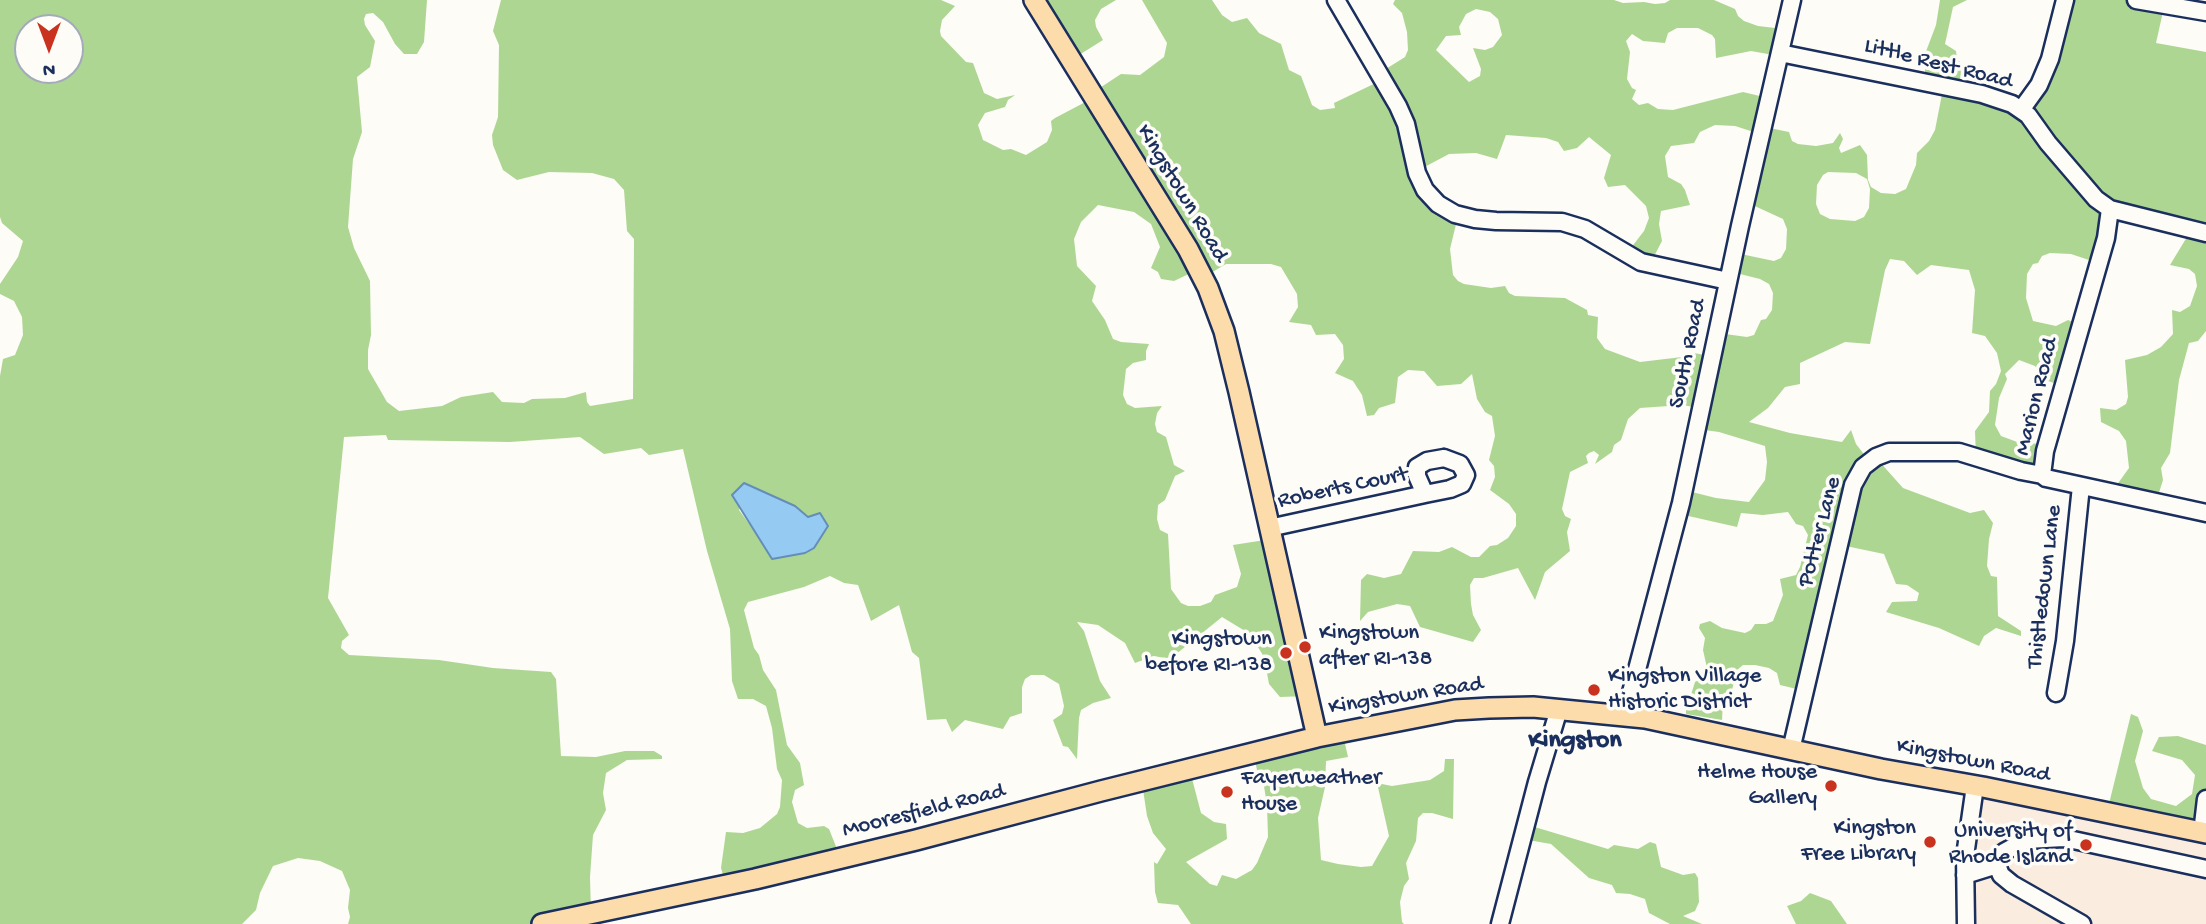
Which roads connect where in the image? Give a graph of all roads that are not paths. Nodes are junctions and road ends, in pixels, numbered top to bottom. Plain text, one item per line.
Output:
1 (1034, 0) edge
2 (1336, 0) edge
3 (1792, 0) edge
4 (2065, 0) edge
5 (2136, 0) edge
6 (2206, 12) edge
7 (1780, 53) junction
8 (2021, 110) junction
9 (2110, 208) junction
10 (2206, 233) edge
11 (1728, 281) junction
12 (2042, 475) junction
13 (2081, 486) junction
14 (1425, 494) dead end
15 (2206, 513) edge
16 (1269, 528) junction
17 (2056, 694) dead end
18 (1559, 709) junction
19 (1625, 715) junction
20 (1317, 737) junction
21 (1791, 750) junction
22 (1975, 786) junction
23 (2206, 799) edge
24 (2204, 833) edge
25 (1997, 865) junction
26 (2206, 869) edge
27 (1965, 875) junction
28 (542, 924) edge
29 (1500, 924) edge
30 (1966, 924) edge
31 (2082, 924) edge

1 - 16 main road, Kingstown Road
2 - 11 street
3 - 7 street, South Road
4 - 8 street
5 - 6 street
7 - 8 street, Little Rest Road
7 - 11 street, South Road
8 - 9 street, Little Rest Road
9 - 10 street, Little Rest Road
9 - 12 street, Marion Road
11 - 19 street, South Road
12 - 13 street, Marion Road
12 - 21 street, Potter Lane
13 - 15 street, Marion Road
13 - 17 street, Thistledown Lane
14 - 16 street, Roberts Court
16 - 20 main road, Kingstown Road
18 - 19 main road, Kingstown Road
18 - 20 main road, Kingstown Road
18 - 29 street
19 - 21 main road, Kingstown Road
20 - 28 main road, Mooresfield Road
21 - 22 main road, Kingstown Road
22 - 24 main road, Kingstown Road
22 - 27 street
23 - 24 street
25 - 26 street
25 - 27 street
25 - 31 street
27 - 30 street

